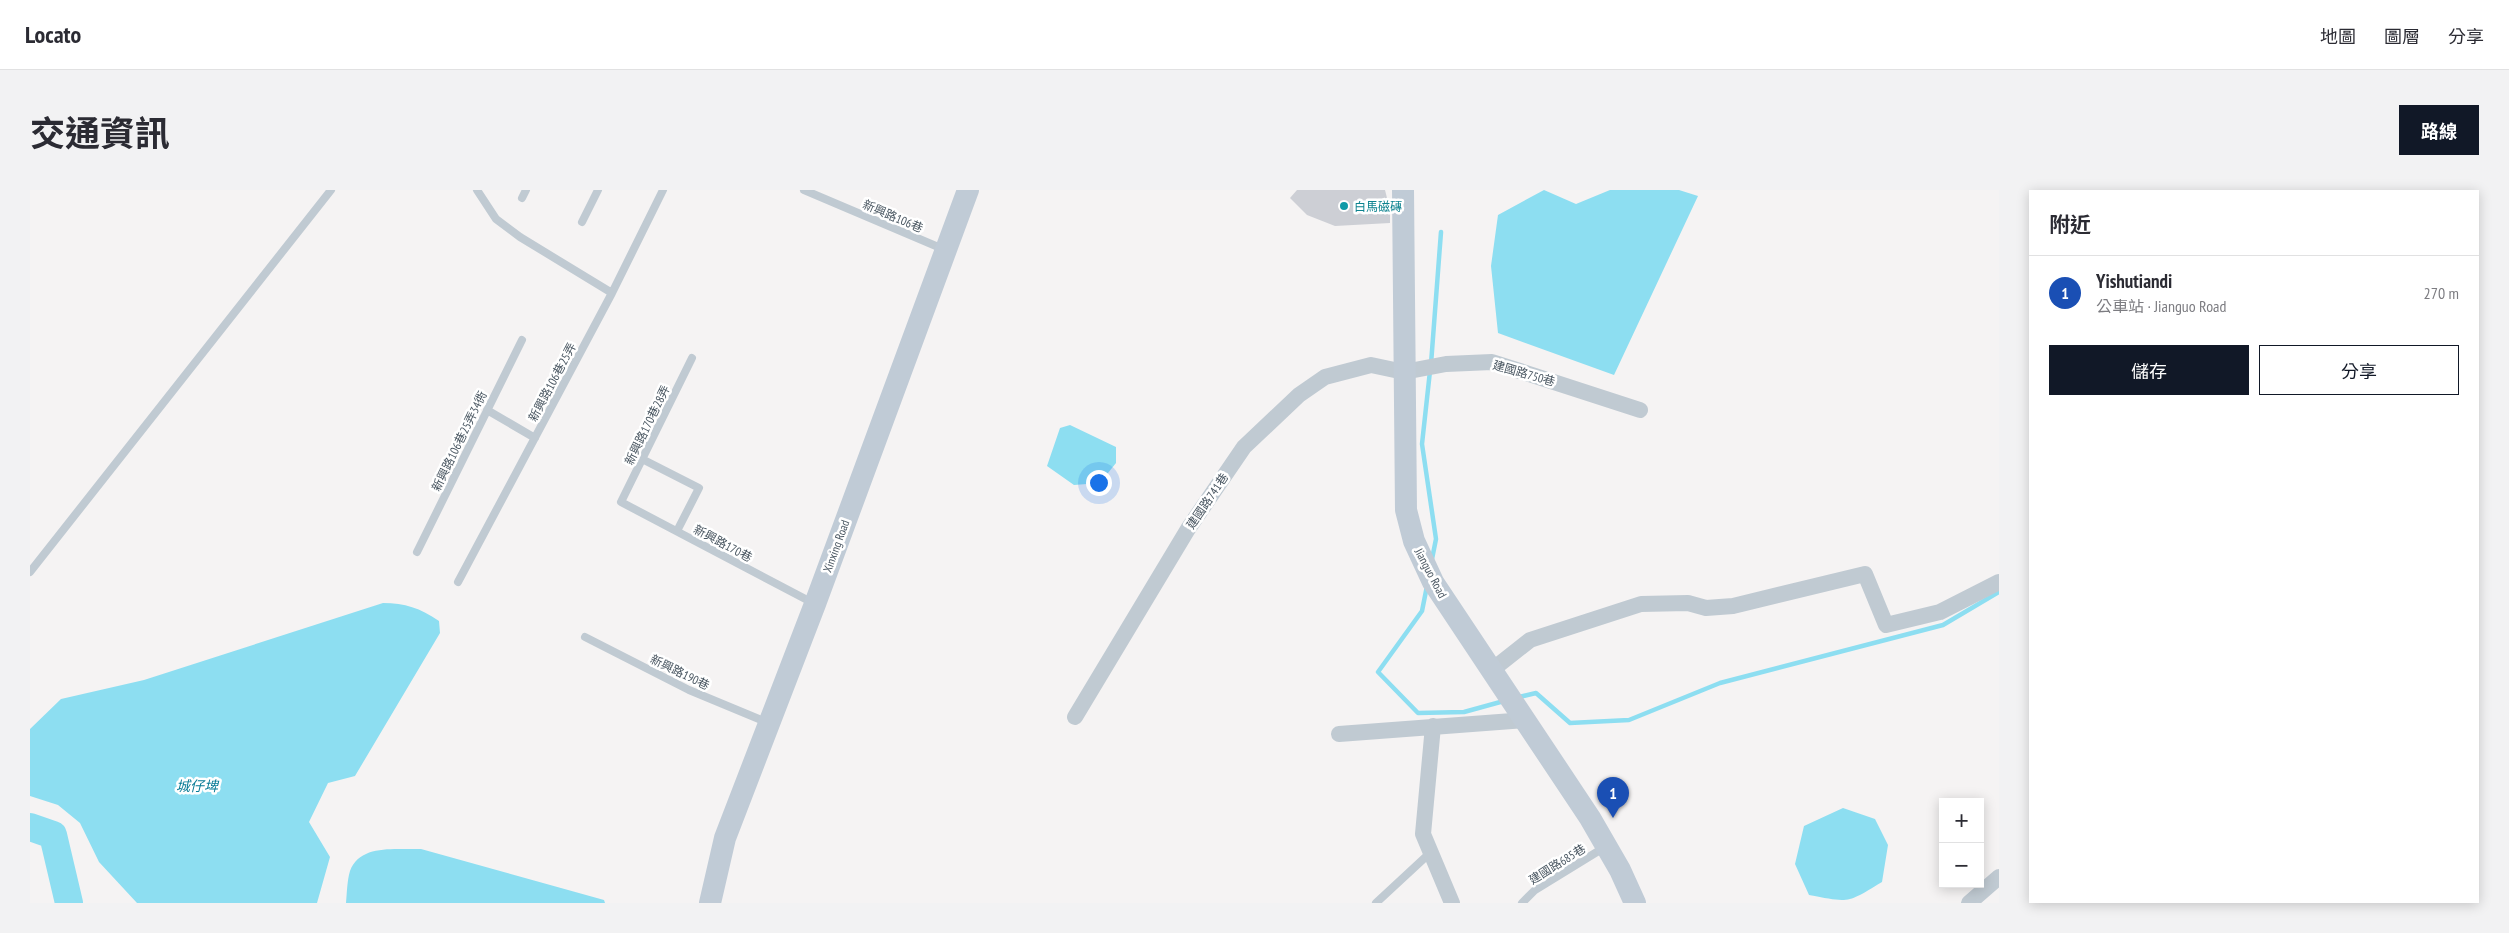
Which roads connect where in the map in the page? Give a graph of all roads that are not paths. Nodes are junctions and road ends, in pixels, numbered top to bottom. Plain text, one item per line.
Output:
1 (331, 190) edge
2 (477, 190) edge
3 (598, 190) edge
4 (663, 190) edge
5 (804, 190) edge
6 (968, 190) edge
7 (1403, 190) edge
8 (582, 222) dead end
9 (945, 250) junction
10 (612, 293) junction
11 (522, 340) dead end
12 (692, 358) dead end
13 (1404, 372) junction
14 (487, 410) junction
15 (1640, 410) dead end
16 (535, 438) junction
17 (642, 459) junction
18 (621, 502) joint
19 (677, 531) junction
20 (417, 552) dead end
21 (30, 572) edge
22 (458, 582) dead end
23 (1999, 582) edge
24 (815, 604) junction
25 (585, 637) dead end
26 (1492, 670) junction
27 (1516, 706) junction
28 (1075, 717) dead end
29 (768, 723) junction
30 (1433, 726) junction
31 (1339, 734) dead end
32 (1607, 846) junction
33 (1432, 852) junction
34 (1999, 877) edge
35 (710, 903) edge
36 (1376, 903) edge
37 (1452, 903) edge
38 (1522, 903) edge
39 (1635, 903) edge
40 (1969, 903) edge

1 - 21 lane
2 - 10 lane
3 - 8 lane
4 - 10 lane, 新興路106巷25弄
5 - 9 lane, 新興路106巷
6 - 9 street, Xinxing Road
7 - 13 street, Jianguo Road
9 - 24 street, Xinxing Road
10 - 16 lane, 新興路106巷25弄
11 - 14 lane, 新興路106巷25弄34衖
12 - 17 lane, 新興路170巷28弄
13 - 15 street, 建國路750巷
13 - 26 street, Jianguo Road
13 - 28 street, 建國路741巷
14 - 16 lane
14 - 20 lane, 新興路106巷25弄34衖
16 - 22 lane, 新興路106巷25弄
17 - 18 lane, 新興路170巷28弄
17 - 19 lane
18 - 19 lane, 新興路170巷
19 - 24 lane, 新興路170巷
23 - 26 street
24 - 29 street, Xinxing Road
25 - 29 lane, 新興路190巷
26 - 27 street, Jianguo Road
27 - 30 street
27 - 32 street, Jianguo Road
29 - 35 street, Xinxing Road
30 - 31 street
30 - 33 street
32 - 38 lane, 建國路685巷
32 - 39 street, Jianguo Road
33 - 36 lane
33 - 37 street
34 - 40 street

